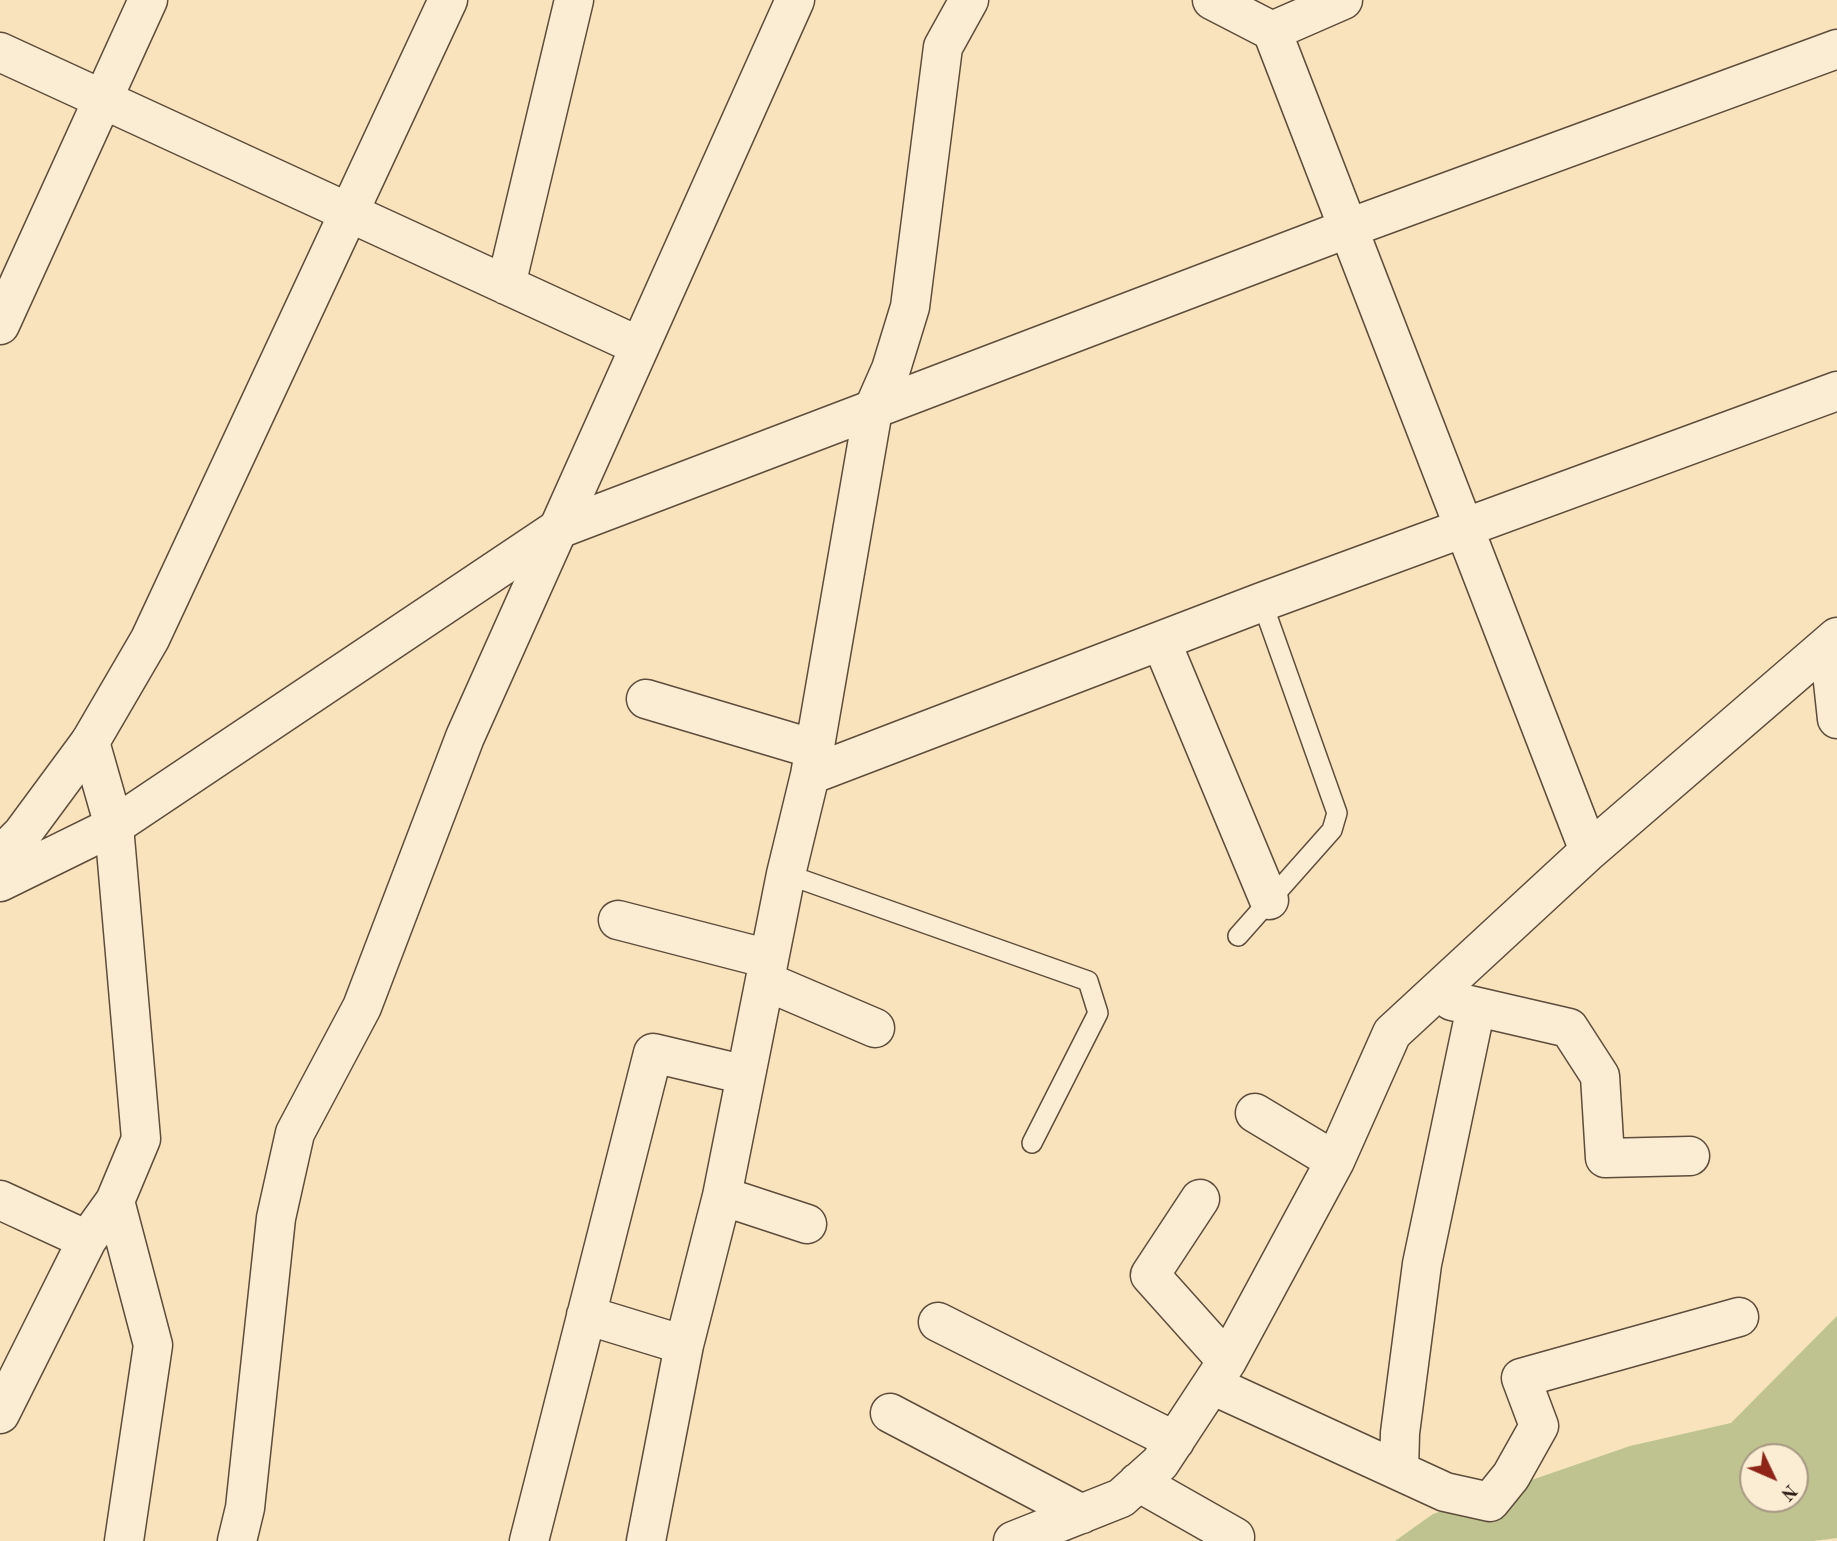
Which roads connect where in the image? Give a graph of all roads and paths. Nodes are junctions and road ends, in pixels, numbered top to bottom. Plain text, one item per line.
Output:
1 (148, 0) edge
2 (448, 0) edge
3 (574, 0) edge
4 (795, 0) edge
5 (969, 0) edge
6 (1212, 0) edge
7 (1343, 0) edge
8 (1280, 16) edge
9 (1837, 49) edge
10 (0, 52) edge
11 (102, 99) junction
12 (350, 212) junction
13 (1349, 228) junction
14 (506, 285) junction
15 (0, 324) edge
16 (639, 346) junction
17 (1837, 391) edge
18 (873, 410) junction
19 (1465, 527) junction
20 (556, 530) junction
21 (1262, 602) junction
22 (1161, 641) junction
23 (1833, 641) edge
24 (646, 699) dead end
25 (1837, 719) edge
26 (90, 742) junction
27 (812, 762) junction
28 (114, 826) junction
29 (1589, 851) junction
30 (0, 856) edge
31 (786, 874) junction
32 (0, 882) edge
33 (1269, 900) junction
34 (618, 920) dead end
35 (1238, 936) dead end
36 (767, 970) junction
37 (1429, 996) junction
38 (1476, 1007) junction
39 (875, 1028) dead end
40 (746, 1075) junction
41 (1255, 1113) dead end
42 (1032, 1143) dead end
43 (1690, 1156) dead end
44 (1335, 1161) junction
45 (722, 1196) junction
46 (1200, 1199) dead end
47 (0, 1200) edge
48 (115, 1201) junction
49 (807, 1224) dead end
50 (88, 1240) junction
51 (586, 1315) junction
52 (1739, 1317) dead end
53 (938, 1322) dead end
54 (684, 1345) junction
55 (1219, 1373) junction
56 (890, 1413) dead end
57 (0, 1414) edge
58 (1175, 1441) junction
59 (1399, 1471) junction
60 (1138, 1482) junction
61 (1082, 1514) junction
62 (1235, 1537) dead end
63 (124, 1541) edge
64 (237, 1541) edge
65 (529, 1541) edge
66 (646, 1541) edge
67 (1013, 1541) edge

1 - 11 street
2 - 12 street
3 - 14 street
4 - 16 street
5 - 18 street
6 - 8 street
7 - 8 street
8 - 13 street
9 - 13 street
10 - 11 street
11 - 12 street
11 - 15 street
12 - 14 street
12 - 26 street
13 - 18 street
13 - 19 street
14 - 16 street
16 - 20 street
17 - 19 street
18 - 20 street
18 - 27 street
19 - 21 street
19 - 29 street
20 - 28 street
20 - 64 street
21 - 22 street
21 - 33 lane
22 - 27 street
22 - 33 street
23 - 25 street
23 - 29 street
24 - 27 street
26 - 28 street
26 - 30 street
27 - 31 street
28 - 32 street
28 - 48 street
29 - 37 street
31 - 36 street
31 - 42 lane
33 - 35 lane
34 - 36 street
36 - 39 street
36 - 40 street
37 - 38 street
37 - 44 street
38 - 43 street
38 - 59 street
40 - 45 street
40 - 51 street
41 - 44 street
44 - 55 street
45 - 49 street
45 - 54 street
46 - 55 street
47 - 50 street
48 - 50 street
48 - 63 street
50 - 57 street
51 - 54 street
51 - 65 street
52 - 59 street
53 - 58 street
54 - 66 street
55 - 58 street
55 - 59 street
56 - 61 street
58 - 60 street
60 - 61 street
60 - 62 street
61 - 67 street

